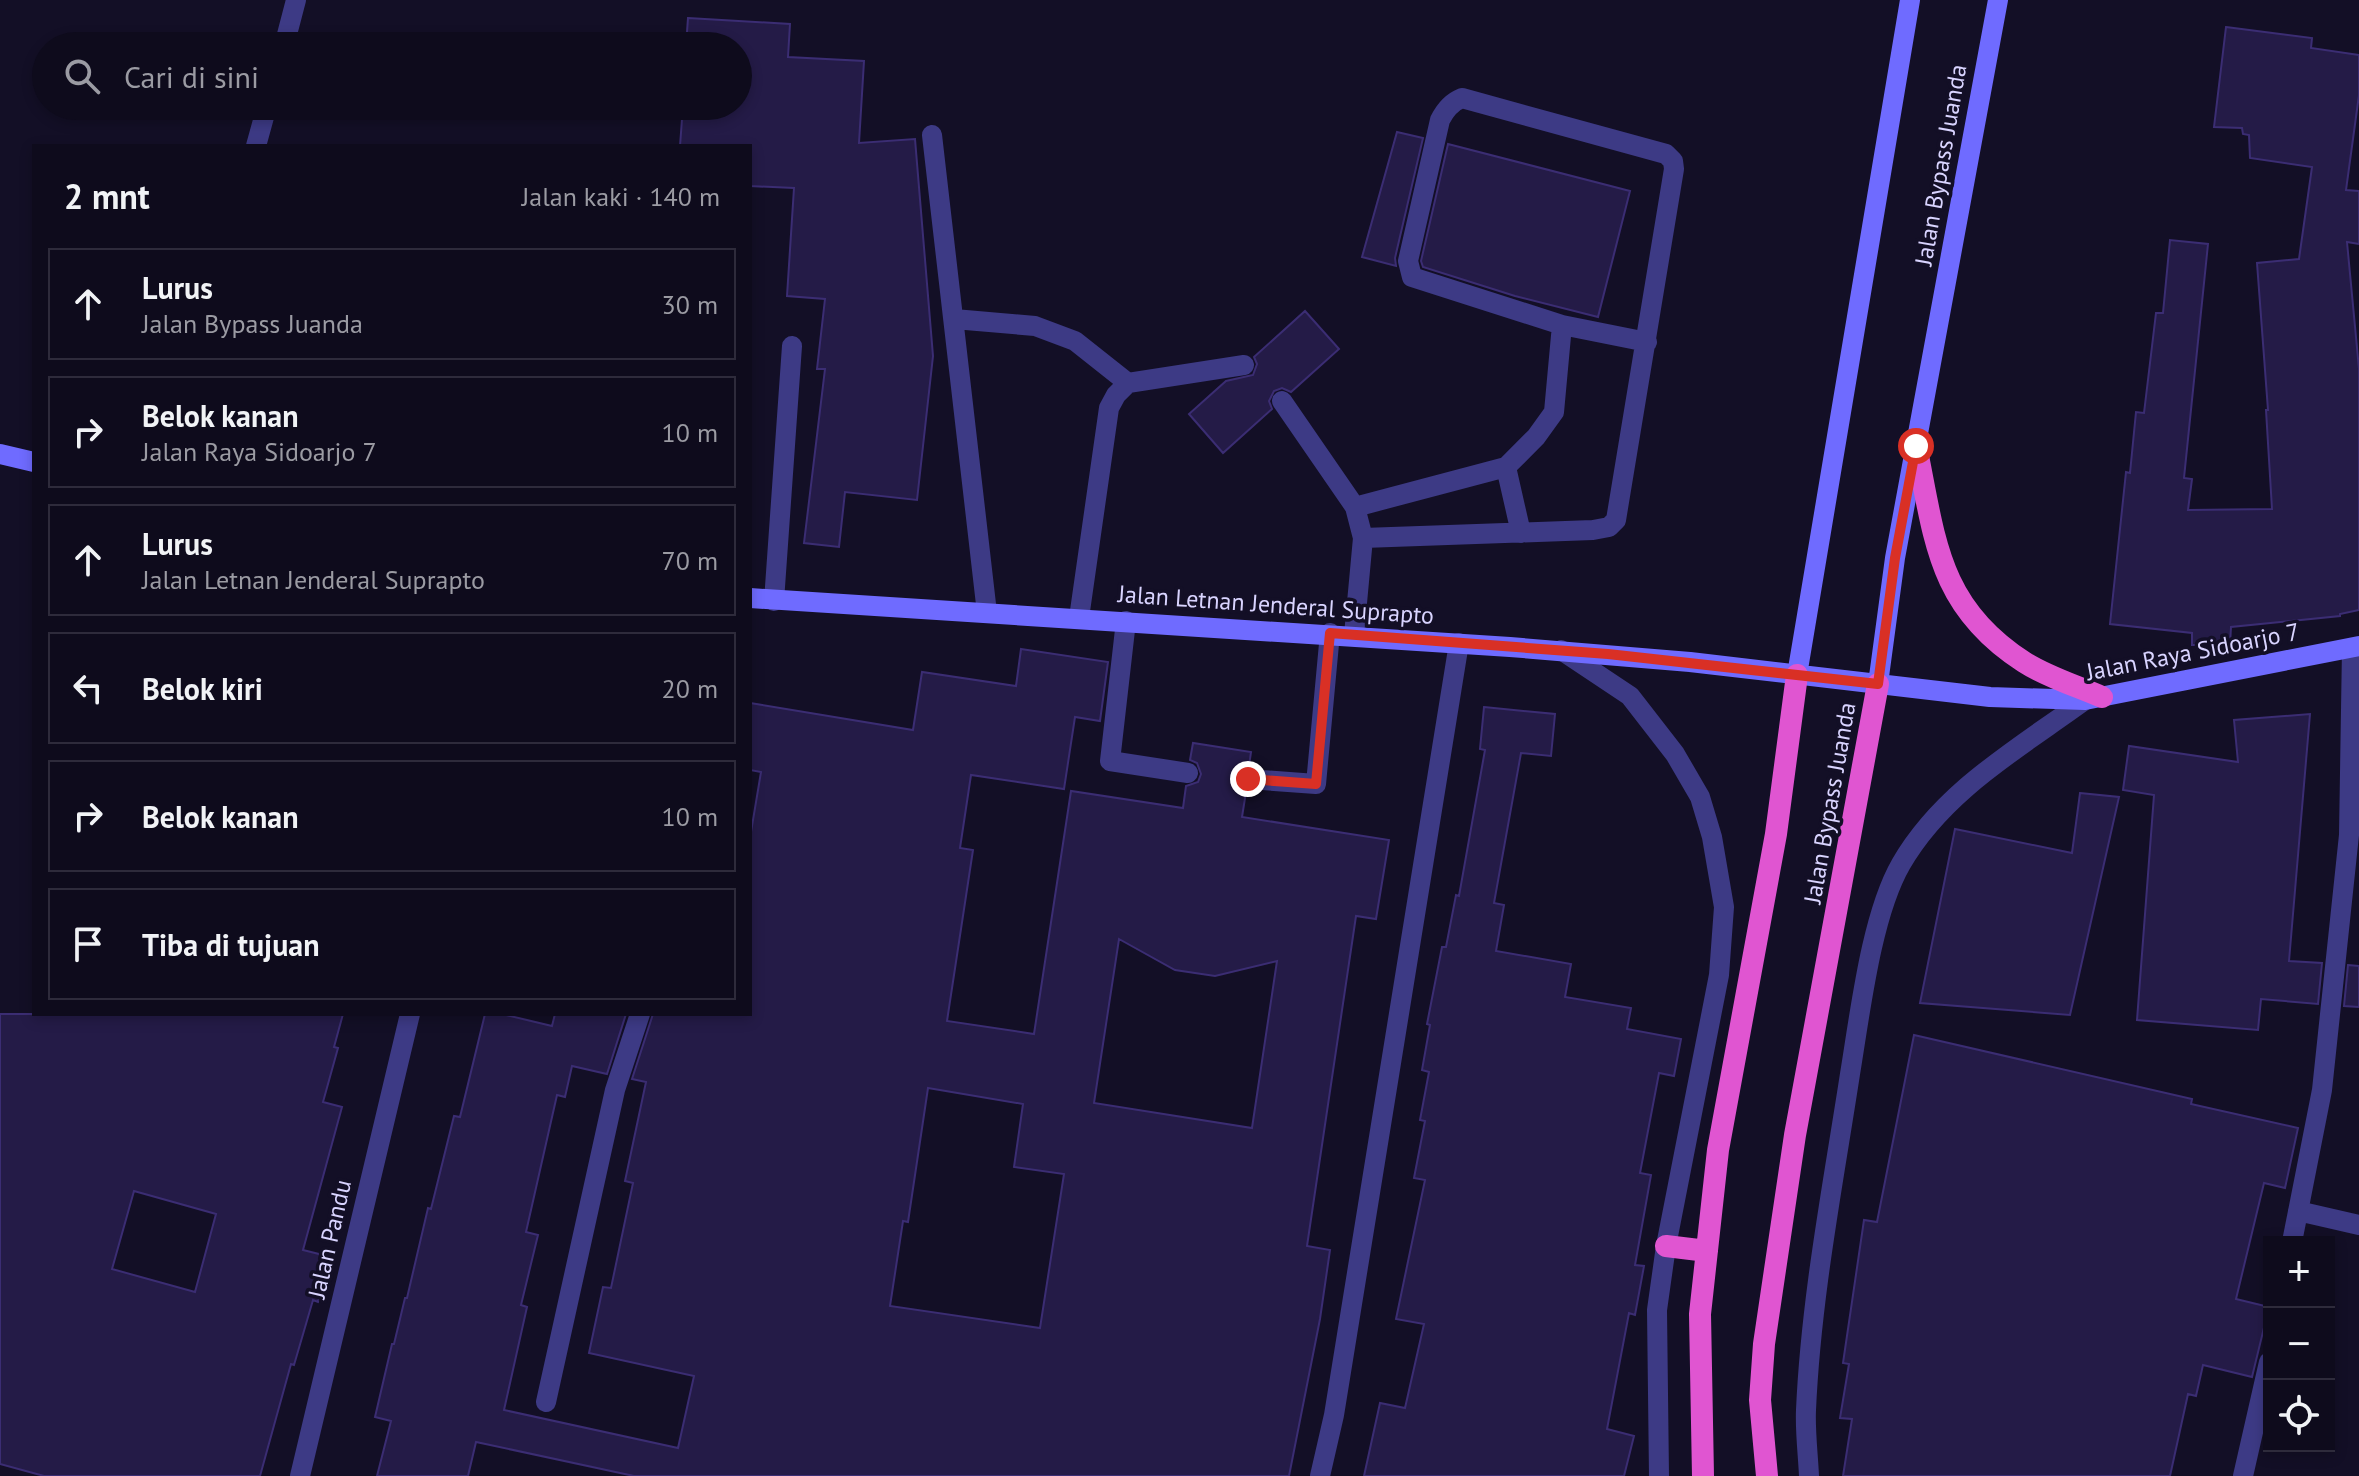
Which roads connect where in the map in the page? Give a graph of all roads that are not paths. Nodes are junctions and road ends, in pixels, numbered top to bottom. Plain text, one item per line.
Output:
1 (296, 0) edge
2 (1910, 0) edge
3 (1998, 0) edge
4 (288, 32) edge
5 (263, 120) edge
6 (932, 135) dead end
7 (257, 144) edge
8 (954, 319) junction
9 (1562, 325) junction
10 (1647, 342) junction
11 (792, 346) dead end
12 (1244, 365) dead end
13 (1128, 383) junction
14 (1282, 401) dead end
15 (1916, 446) junction
16 (0, 454) edge
17 (32, 462) edge
18 (1506, 467) junction
19 (1355, 507) junction
20 (1521, 533) junction
21 (1363, 538) junction
22 (752, 598) edge
23 (774, 601) junction
24 (987, 613) junction
25 (1079, 618) junction
26 (1126, 621) junction
27 (1330, 633) junction
28 (1354, 635) junction
29 (1459, 643) junction
30 (2356, 647) edge
31 (1561, 650) junction
32 (1797, 675) junction
33 (1878, 684) junction
34 (2094, 699) junction
35 (1188, 773) dead end
36 (1248, 779) dead end
37 (410, 1016) edge
38 (639, 1016) edge
39 (2298, 1211) junction
40 (2359, 1225) edge
41 (2293, 1236) edge
42 (1666, 1246) junction
43 (1707, 1251) junction
44 (2265, 1380) edge
45 (546, 1402) dead end
46 (300, 1476) edge
47 (1320, 1476) edge
48 (1659, 1476) edge
49 (1703, 1476) edge
50 (1767, 1476) edge
51 (1809, 1476) edge
52 (2243, 1476) edge

1 - 4 street
2 - 32 main road, Jalan Bypass Juanda
3 - 15 main road, Jalan Bypass Juanda
5 - 7 street
6 - 8 street
8 - 13 street
8 - 24 street
9 - 10 street
9 - 10 street
9 - 18 street
10 - 20 street
11 - 23 street
12 - 13 street
13 - 25 street
14 - 19 street
15 - 33 main road, Jalan Bypass Juanda
15 - 34 highway
16 - 17 main road
18 - 19 street
18 - 20 street
19 - 21 street
20 - 21 street
21 - 28 street
22 - 23 main road, Jalan Letnan Jenderal Suprapto
23 - 24 main road, Jalan Letnan Jenderal Suprapto
24 - 25 main road, Jalan Letnan Jenderal Suprapto
25 - 26 main road, Jalan Letnan Jenderal Suprapto
26 - 27 main road, Jalan Letnan Jenderal Suprapto
26 - 35 street
27 - 28 main road, Jalan Letnan Jenderal Suprapto
27 - 36 street
28 - 29 main road, Jalan Letnan Jenderal Suprapto
29 - 31 main road, Jalan Letnan Jenderal Suprapto
29 - 47 street
30 - 34 main road, Jalan Raya Sidoarjo 7
30 - 39 street
31 - 32 main road, Jalan Letnan Jenderal Suprapto
31 - 42 street
32 - 33 main road, Jalan Raya Sidoarjo 7
32 - 43 highway, Jalan Bypass Juanda
33 - 34 main road, Jalan Raya Sidoarjo 7
33 - 50 highway, Jalan Bypass Juanda
34 - 51 street
37 - 46 street, Jalan Pandu
38 - 45 street
39 - 40 street
39 - 41 street
42 - 43 highway
42 - 48 street
43 - 49 highway, Jalan Bypass Juanda
44 - 52 street

